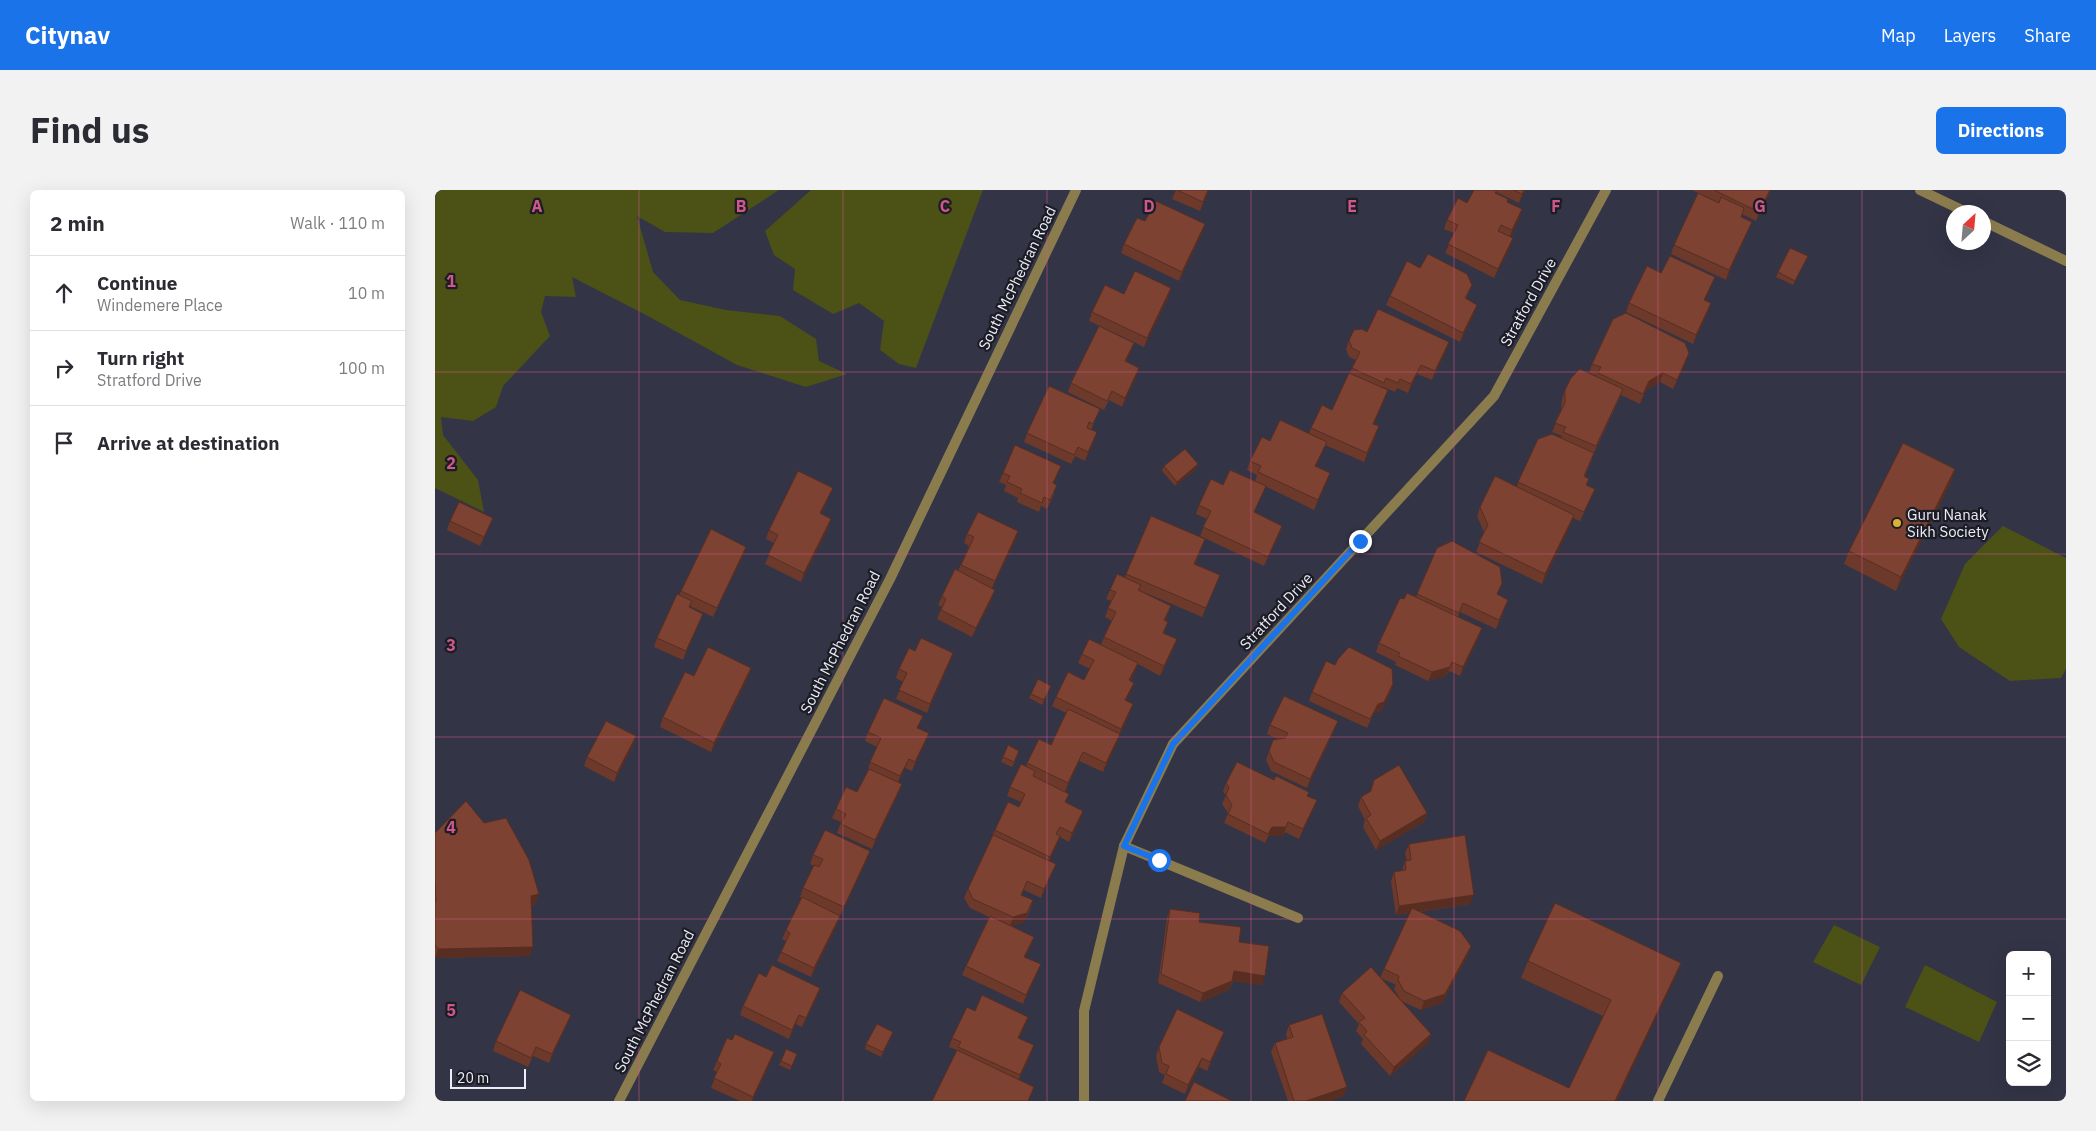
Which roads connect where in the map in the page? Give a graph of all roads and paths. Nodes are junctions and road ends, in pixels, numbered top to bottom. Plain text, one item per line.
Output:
1 (1075, 190) edge
2 (1606, 190) edge
3 (1920, 190) edge
4 (1951, 205) edge
5 (1991, 225) edge
6 (2066, 261) edge
7 (1124, 846) junction
8 (1298, 918) dead end
9 (1718, 976) dead end
10 (619, 1101) edge
11 (1084, 1101) edge
12 (1658, 1101) edge

1 - 10 street, South McPhedran Road
2 - 7 street, Stratford Drive
3 - 4 street
5 - 6 street
7 - 8 street
7 - 11 street, Stratford Drive
9 - 12 street

